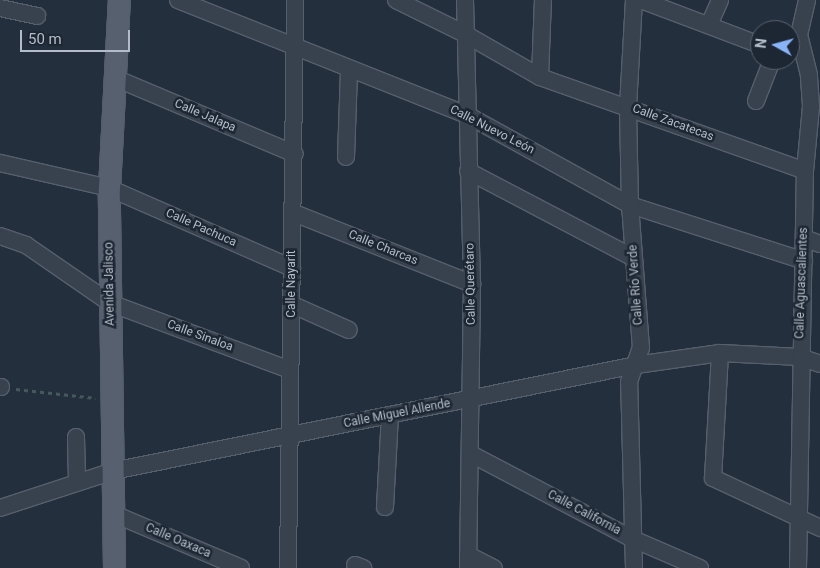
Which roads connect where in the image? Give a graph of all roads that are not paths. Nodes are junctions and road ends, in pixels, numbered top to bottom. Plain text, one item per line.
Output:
1 (119, 0) edge
2 (178, 0) edge
3 (295, 0) edge
4 (396, 0) edge
5 (466, 0) edge
6 (543, 0) edge
7 (634, 0) edge
8 (641, 0) edge
9 (720, 0) edge
10 (807, 0) edge
11 (0, 8) edge
12 (37, 16) dead end
13 (709, 25) junction
14 (800, 31) edge
15 (465, 34) junction
16 (750, 41) edge
17 (296, 50) junction
18 (800, 69) edge
19 (349, 70) junction
20 (768, 70) edge
21 (540, 77) junction
22 (115, 78) junction
23 (756, 101) dead end
24 (628, 107) junction
25 (467, 115) junction
26 (295, 154) junction
27 (346, 157) dead end
28 (0, 163) edge
29 (468, 171) junction
30 (805, 171) junction
31 (109, 188) junction
32 (630, 205) junction
33 (294, 213) junction
34 (0, 236) edge
35 (804, 238) junction
36 (820, 244) edge
37 (634, 258) junction
38 (804, 262) junction
39 (292, 268) junction
40 (472, 284) junction
41 (110, 303) junction
42 (293, 305) junction
43 (349, 330) dead end
44 (720, 353) junction
45 (800, 357) junction
46 (820, 364) edge
47 (636, 365) junction
48 (290, 370) junction
49 (471, 399) junction
50 (390, 415) junction
51 (290, 435) junction
52 (76, 437) dead end
53 (471, 454) junction
54 (113, 471) junction
55 (77, 481) junction
56 (385, 507) dead end
57 (0, 508) edge
58 (114, 514) junction
59 (798, 518) junction
60 (820, 528) edge
61 (633, 539) junction
62 (468, 561) edge
63 (114, 568) edge
64 (241, 568) edge
65 (288, 568) edge
66 (494, 568) edge
67 (634, 568) edge
68 (700, 568) edge
69 (798, 568) edge

1 - 22 main road, Avenida Jalisco
2 - 17 street, Calle Nuevo León
3 - 17 street, Calle Nayarit
4 - 15 street, Calle Zacatecas
5 - 15 street, Calle Querétaro
6 - 21 street
7 - 24 street, Calle Río Verde
8 - 13 street
9 - 13 street
10 - 14 street, Calle Aguascalientes
11 - 12 street
13 - 16 street
15 - 21 street, Calle Zacatecas
15 - 25 street, Calle Querétaro
17 - 19 street, Calle Nuevo León
17 - 26 street, Calle Nayarit
18 - 30 street, Calle Aguascalientes
19 - 25 street, Calle Nuevo León
19 - 27 street
20 - 23 street
21 - 24 street, Calle Zacatecas
22 - 26 street, Calle Jalapa
22 - 31 main road, Avenida Jalisco
24 - 30 street, Calle Zacatecas
24 - 32 street, Calle Río Verde
25 - 29 street, Calle Querétaro
25 - 32 street, Calle Nuevo León
26 - 33 street, Calle Nayarit
28 - 31 street, Calle Pachuca
29 - 37 street
29 - 40 street, Calle Querétaro
30 - 35 street, Calle Aguascalientes
31 - 39 street, Calle Pachuca
31 - 41 main road, Avenida Jalisco
32 - 37 street, Calle Río Verde
32 - 38 street, Calle Nuevo León
33 - 39 street, Calle Nayarit
33 - 40 street, Calle Charcas
34 - 41 street, Calle Sinaloa
35 - 36 street
35 - 38 street, Calle Aguascalientes
37 - 47 street, Calle Río Verde
38 - 45 street, Calle Aguascalientes
39 - 42 street, Calle Nayarit
40 - 49 street, Calle Querétaro
41 - 48 street, Calle Sinaloa
41 - 54 main road, Avenida Jalisco
42 - 43 street
42 - 48 street, Calle Nayarit
44 - 45 street, Calle Miguel Allende
44 - 47 street, Calle Miguel Allende
44 - 59 street
45 - 46 street, Calle Miguel Allende
45 - 59 street, Calle Aguascalientes
47 - 49 street, Calle Miguel Allende
47 - 61 street, Calle Río Verde
48 - 51 street, Calle Nayarit
49 - 50 street, Calle Miguel Allende
49 - 53 street, Calle Querétaro
50 - 51 street, Calle Miguel Allende
50 - 56 street
51 - 54 street, Calle Miguel Allende
51 - 65 street, Calle Nayarit
52 - 55 street
53 - 61 street, Calle California
53 - 62 street, Calle Querétaro
54 - 55 street, Calle Miguel Allende
54 - 58 main road, Avenida Jalisco
55 - 57 street, Calle Miguel Allende
58 - 63 main road, Avenida Jalisco
58 - 64 street, Calle Oaxaca
59 - 60 street
59 - 69 street, Calle Aguascalientes
61 - 67 street, Calle Río Verde
61 - 68 street, Calle California
62 - 66 street

